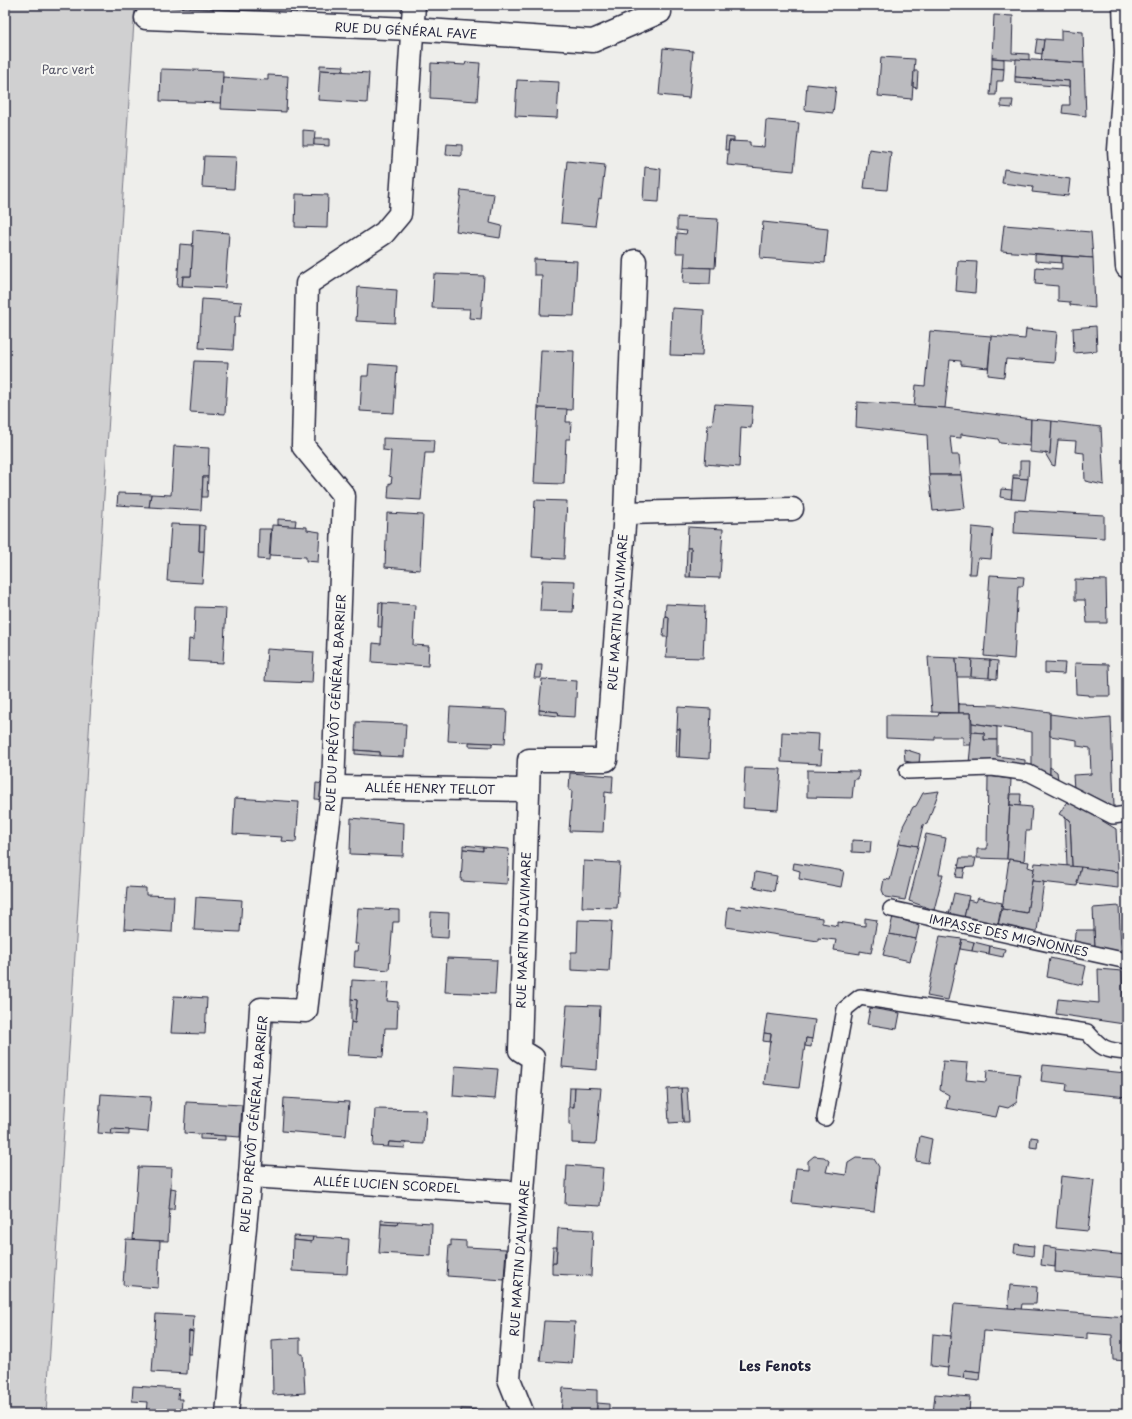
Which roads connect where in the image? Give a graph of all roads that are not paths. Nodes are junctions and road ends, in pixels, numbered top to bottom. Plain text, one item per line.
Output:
1 (414, 5) edge
2 (1124, 5) edge
3 (660, 12) dead end
4 (146, 18) dead end
5 (411, 29) junction
6 (635, 261) dead end
7 (1127, 267) edge
8 (792, 509) dead end
9 (625, 513) junction
10 (907, 771) dead end
11 (334, 787) junction
12 (527, 790) junction
13 (1127, 814) edge
14 (891, 909) dead end
15 (1127, 961) edge
16 (1127, 1052) edge
17 (825, 1118) dead end
18 (250, 1176) junction
19 (523, 1193) junction
20 (227, 1414) edge
21 (523, 1414) edge

1 - 5 street, RUE DU PRÉVÔT GÉNÉRAL BARRIER
2 - 7 street
3 - 5 street, RUE DU GÉNÉRAL FAVE
4 - 5 street, RUE DU GÉNÉRAL FAVE
5 - 11 street, RUE DU PRÉVÔT GÉNÉRAL BARRIER
6 - 9 street, RUE MARTIN D'ALVIMARE
8 - 9 street
9 - 12 street, RUE MARTIN D'ALVIMARE
10 - 13 lane
11 - 12 street, ALLÉE HENRY TELLOT
11 - 18 street, RUE DU PRÉVÔT GÉNÉRAL BARRIER
12 - 19 street, RUE MARTIN D'ALVIMARE
14 - 15 lane, IMPASSE DES MIGNONNES
16 - 17 lane
18 - 19 street, ALLÉE LUCIEN SCORDEL
18 - 20 street, RUE DU PRÉVÔT GÉNÉRAL BARRIER
19 - 21 street, RUE MARTIN D'ALVIMARE

